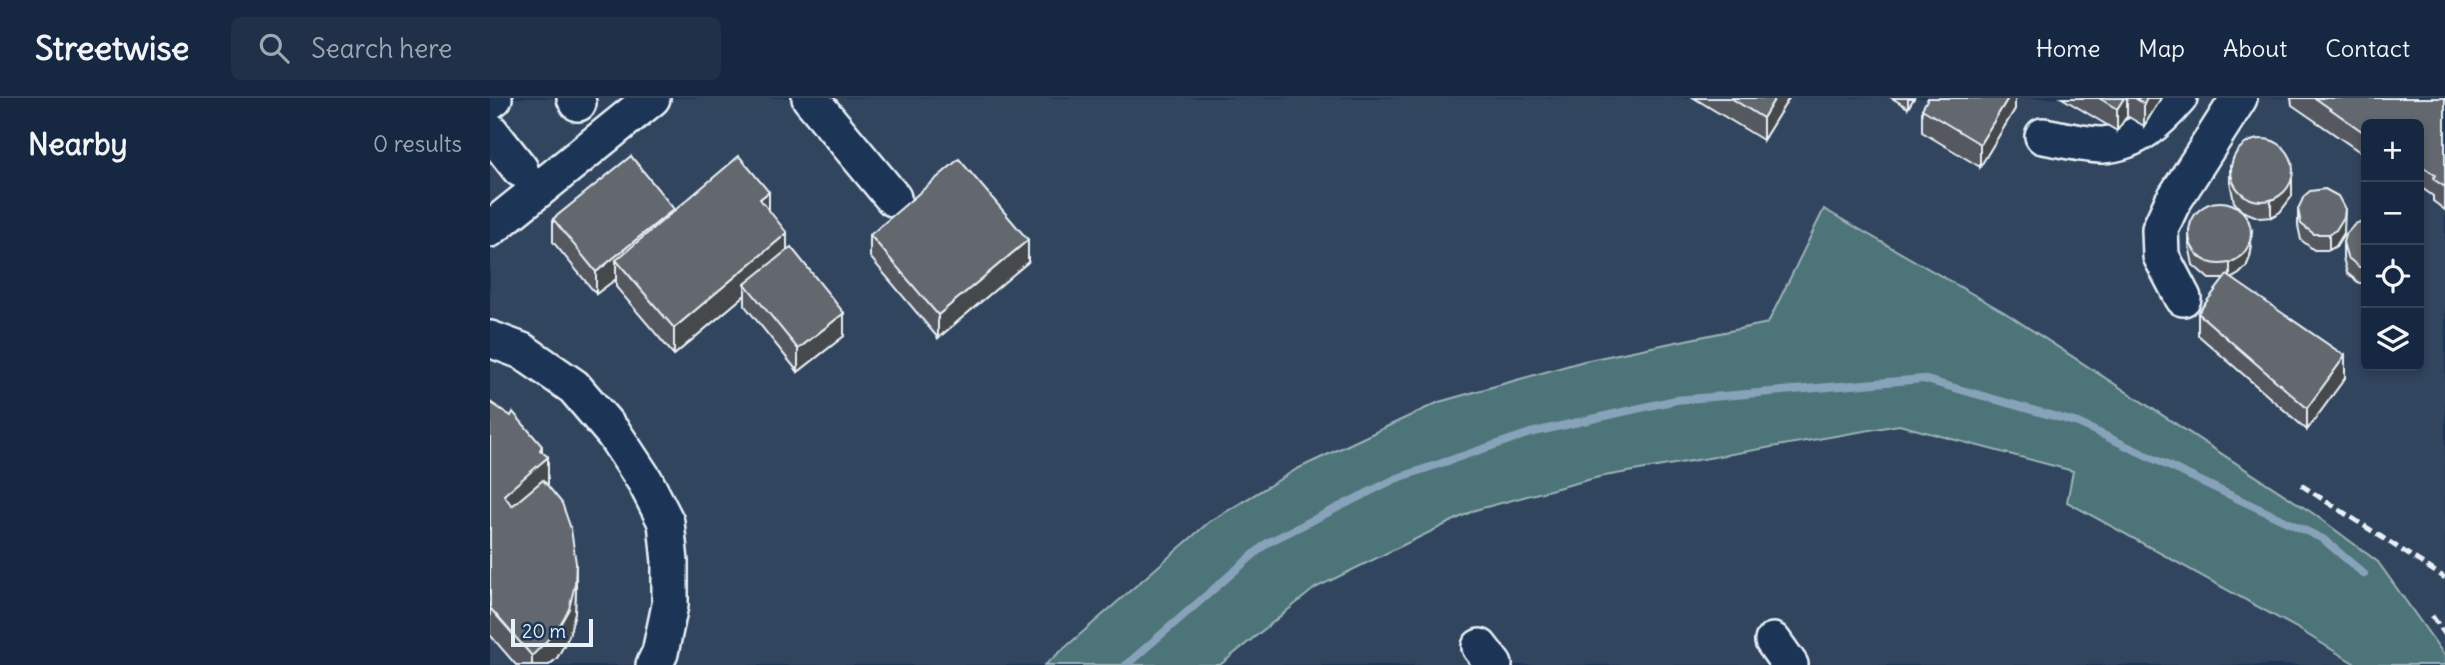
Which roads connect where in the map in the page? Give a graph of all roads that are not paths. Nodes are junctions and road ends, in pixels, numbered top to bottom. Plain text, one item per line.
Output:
1 (652, 98) edge
2 (810, 98) edge
3 (2179, 98) edge
4 (2239, 98) edge
5 (490, 131) edge
6 (2043, 136) dead end
7 (520, 169) dead end
8 (893, 198) dead end
9 (490, 229) edge
10 (2183, 298) dead end
11 (490, 340) edge
12 (654, 665) edge

1 - 9 street
2 - 8 street
3 - 6 street
4 - 10 street
5 - 7 street
11 - 12 street

